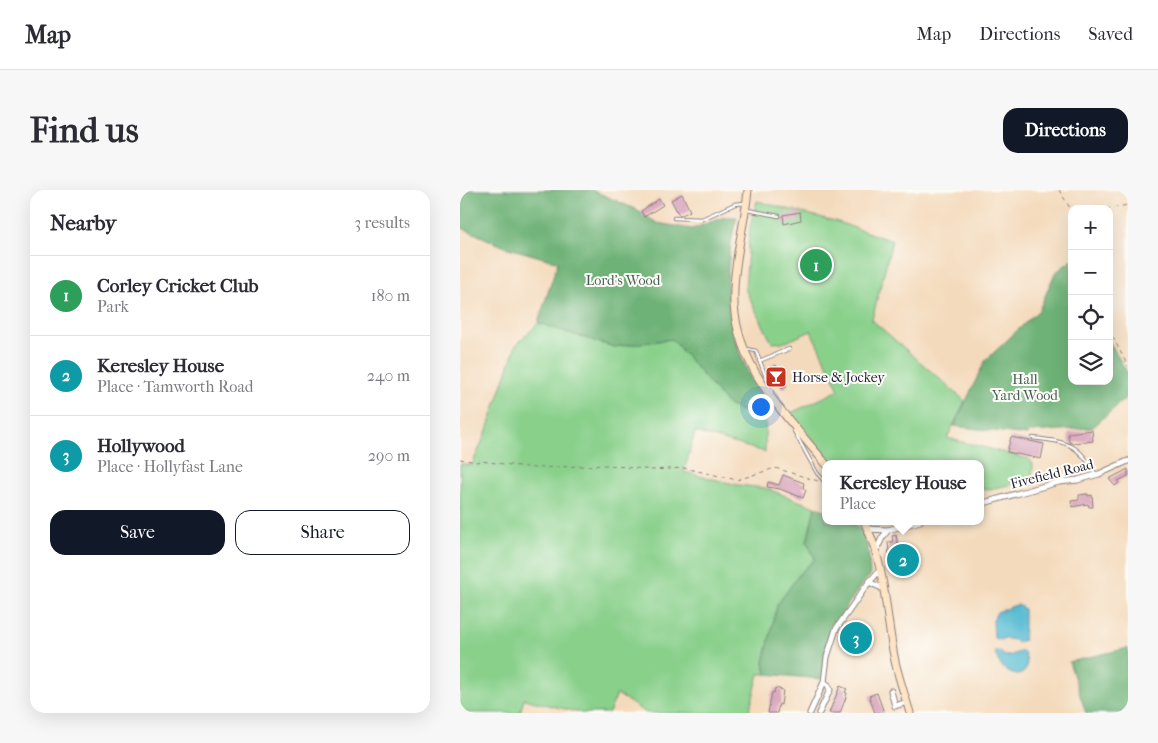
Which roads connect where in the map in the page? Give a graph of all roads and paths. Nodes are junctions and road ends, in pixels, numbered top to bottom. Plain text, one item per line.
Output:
1 (748, 190) edge
2 (1059, 190) edge
3 (1068, 205) edge
4 (1128, 205) edge
5 (746, 206) junction
6 (1113, 208) edge
7 (779, 216) dead end
8 (674, 218) dead end
9 (1113, 338) edge
10 (743, 348) junction
11 (788, 348) dead end
12 (759, 361) junction
13 (1128, 366) edge
14 (777, 406) junction
15 (786, 418) junction
16 (1032, 438) dead end
17 (460, 458) edge
18 (823, 460) edge
19 (1128, 460) edge
20 (1096, 475) junction
21 (822, 479) edge
22 (822, 482) edge
23 (984, 503) edge
24 (866, 525) edge
25 (906, 525) edge
26 (868, 529) junction
27 (888, 530) junction
28 (876, 550) junction
29 (881, 569) junction
30 (869, 582) junction
31 (884, 589) junction
32 (824, 682) junction
33 (891, 691) dead end
34 (907, 702) junction
35 (810, 713) edge
36 (819, 713) edge
37 (910, 713) edge

1 - 5 main road
2 - 3 path
4 - 6 path
5 - 7 lane
5 - 8 lane
5 - 10 main road
9 - 13 path
10 - 12 lane
10 - 14 main road
11 - 12 lane
12 - 14 lane
14 - 15 main road
15 - 18 main road
15 - 21 lane
16 - 20 lane
17 - 22 path
19 - 20 street, Fivefield Road
20 - 23 street, Fivefield Road
24 - 26 main road
25 - 27 street
26 - 27 street
26 - 28 main road
27 - 28 street
28 - 29 main road
29 - 30 street
29 - 31 main road
30 - 31 street
30 - 32 street
31 - 34 main road
32 - 35 street
32 - 36 street
33 - 34 street
34 - 37 main road

